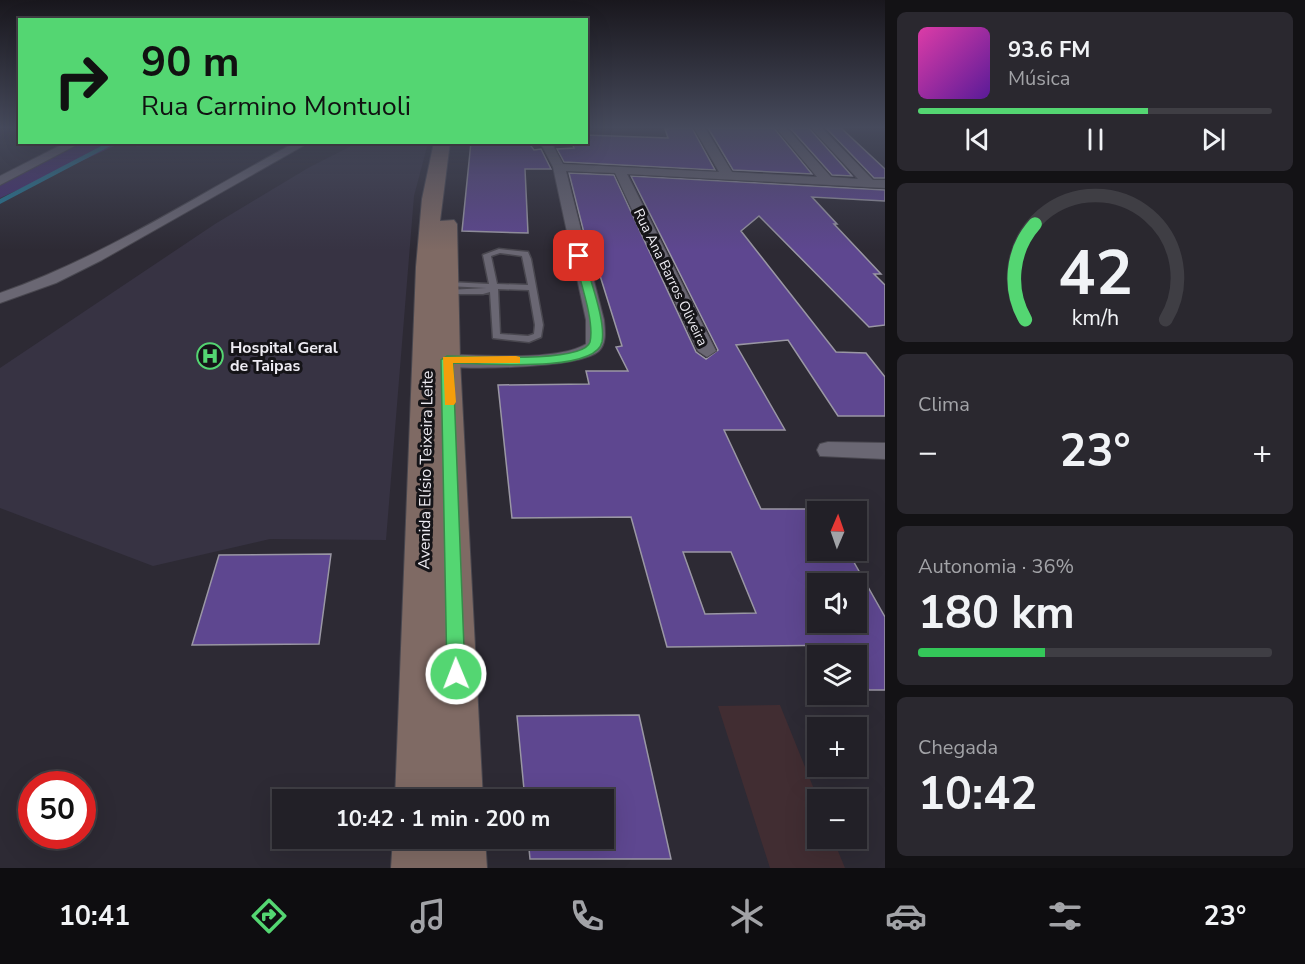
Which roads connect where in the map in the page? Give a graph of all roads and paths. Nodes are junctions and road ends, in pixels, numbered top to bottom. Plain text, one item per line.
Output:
1 (26, 169) edge
2 (256, 169) edge
3 (437, 169) edge
4 (451, 169) edge
5 (559, 169) edge
6 (589, 169) edge
7 (723, 169) edge
8 (816, 169) edge
9 (855, 169) edge
10 (619, 170) junction
11 (728, 176) junction
12 (827, 181) junction
13 (0, 182) edge
14 (869, 183) junction
15 (885, 184) edge
16 (443, 278) junction
17 (494, 288) junction
18 (531, 288) junction
19 (0, 298) edge
20 (707, 351) dead end
21 (437, 360) junction
22 (828, 450) dead end
23 (885, 451) edge
24 (418, 789) edge
25 (458, 789) edge
26 (418, 849) edge
27 (460, 849) edge
28 (417, 868) edge
29 (460, 868) edge

1 - 13 street
2 - 19 street
3 - 16 main road, Avenida Elísio Teixeira Leite
4 - 16 main road, Avenida Elísio Teixeira Leite
5 - 21 street
6 - 10 street
7 - 11 street
8 - 12 street
9 - 14 street
10 - 11 street
10 - 20 street, Rua Ana Barros Oliveira
11 - 12 street
12 - 14 street
14 - 15 street
16 - 17 lane
16 - 21 main road, Avenida Elísio Teixeira Leite
17 - 18 lane
17 - 18 lane
17 - 18 lane
21 - 24 main road, Avenida Elísio Teixeira Leite
21 - 25 main road, Avenida Elísio Teixeira Leite
22 - 23 street
26 - 28 main road
27 - 29 main road

